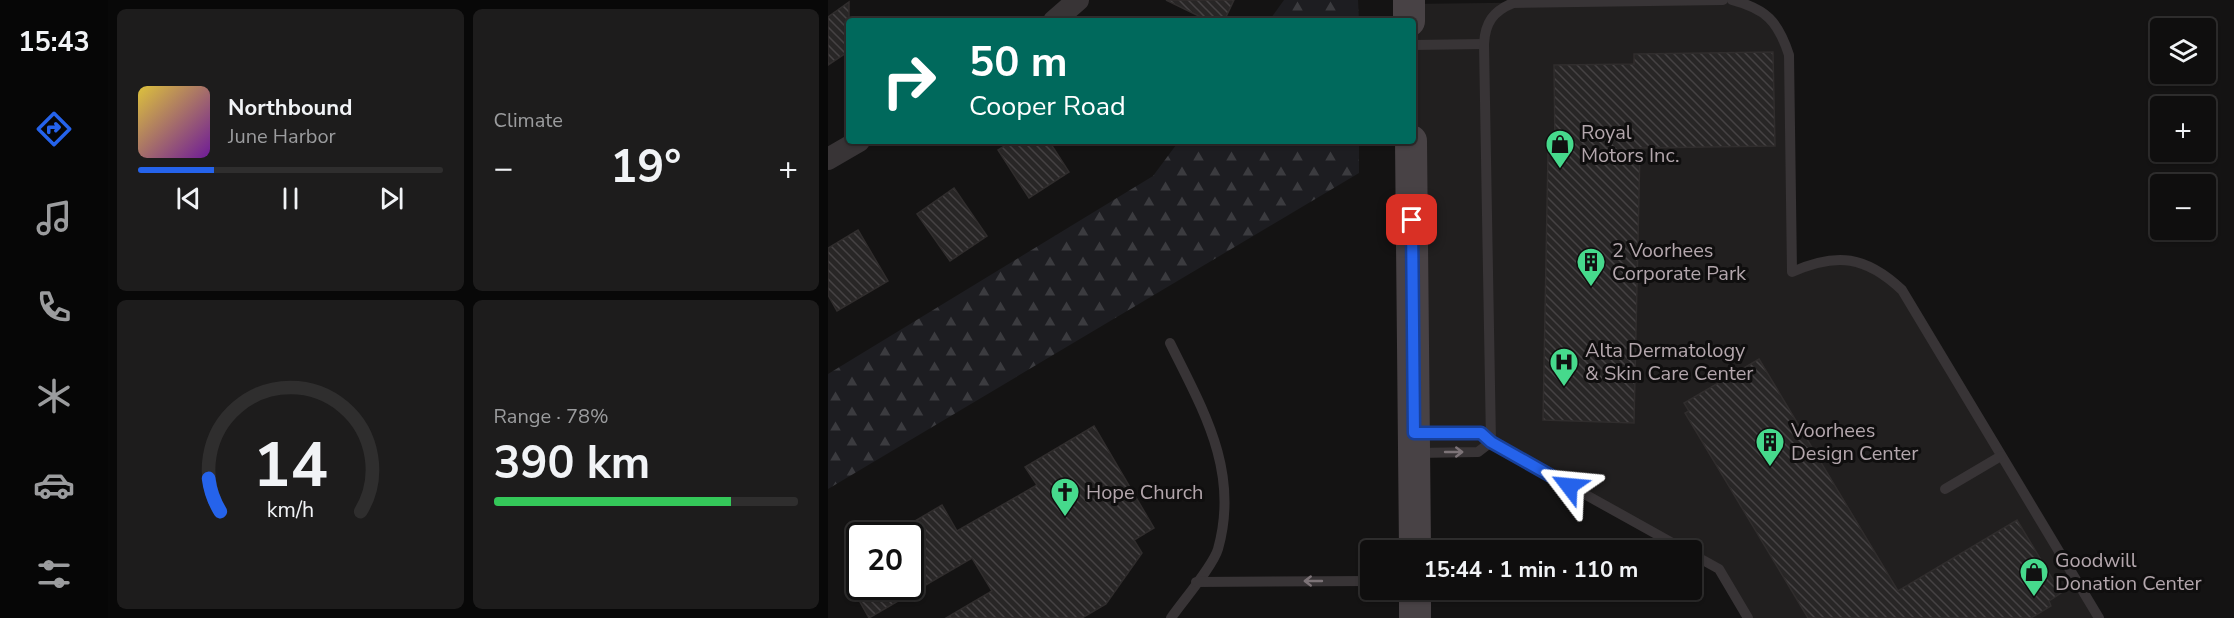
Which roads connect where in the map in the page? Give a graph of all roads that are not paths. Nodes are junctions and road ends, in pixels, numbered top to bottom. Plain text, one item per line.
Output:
1 (1078, 0) edge
2 (1409, 0) edge
3 (1723, 0) edge
4 (1732, 0) edge
5 (1057, 18) edge
6 (1409, 18) edge
7 (1484, 44) junction
8 (1416, 45) edge
9 (854, 144) edge
10 (1411, 144) edge
11 (828, 159) edge
12 (1170, 343) dead end
13 (1491, 442) junction
14 (1414, 443) junction
15 (2001, 456) junction
16 (1944, 489) dead end
17 (1415, 540) edge
18 (1667, 540) edge
19 (1702, 560) edge
20 (1360, 581) edge
21 (1196, 582) junction
22 (1415, 600) edge
23 (1171, 618) edge
24 (1415, 618) edge
25 (1748, 618) edge
26 (2099, 618) edge

1 - 5 street
2 - 6 street
3 - 7 lane
4 - 15 lane
7 - 8 lane
7 - 13 lane
9 - 11 street
10 - 14 street
12 - 21 lane
14 -> 13 lane
13 - 14 lane
13 - 18 lane
14 - 17 street
15 - 16 lane
15 - 26 lane
19 - 25 lane
20 -> 21 lane
21 - 23 lane
22 - 24 street

